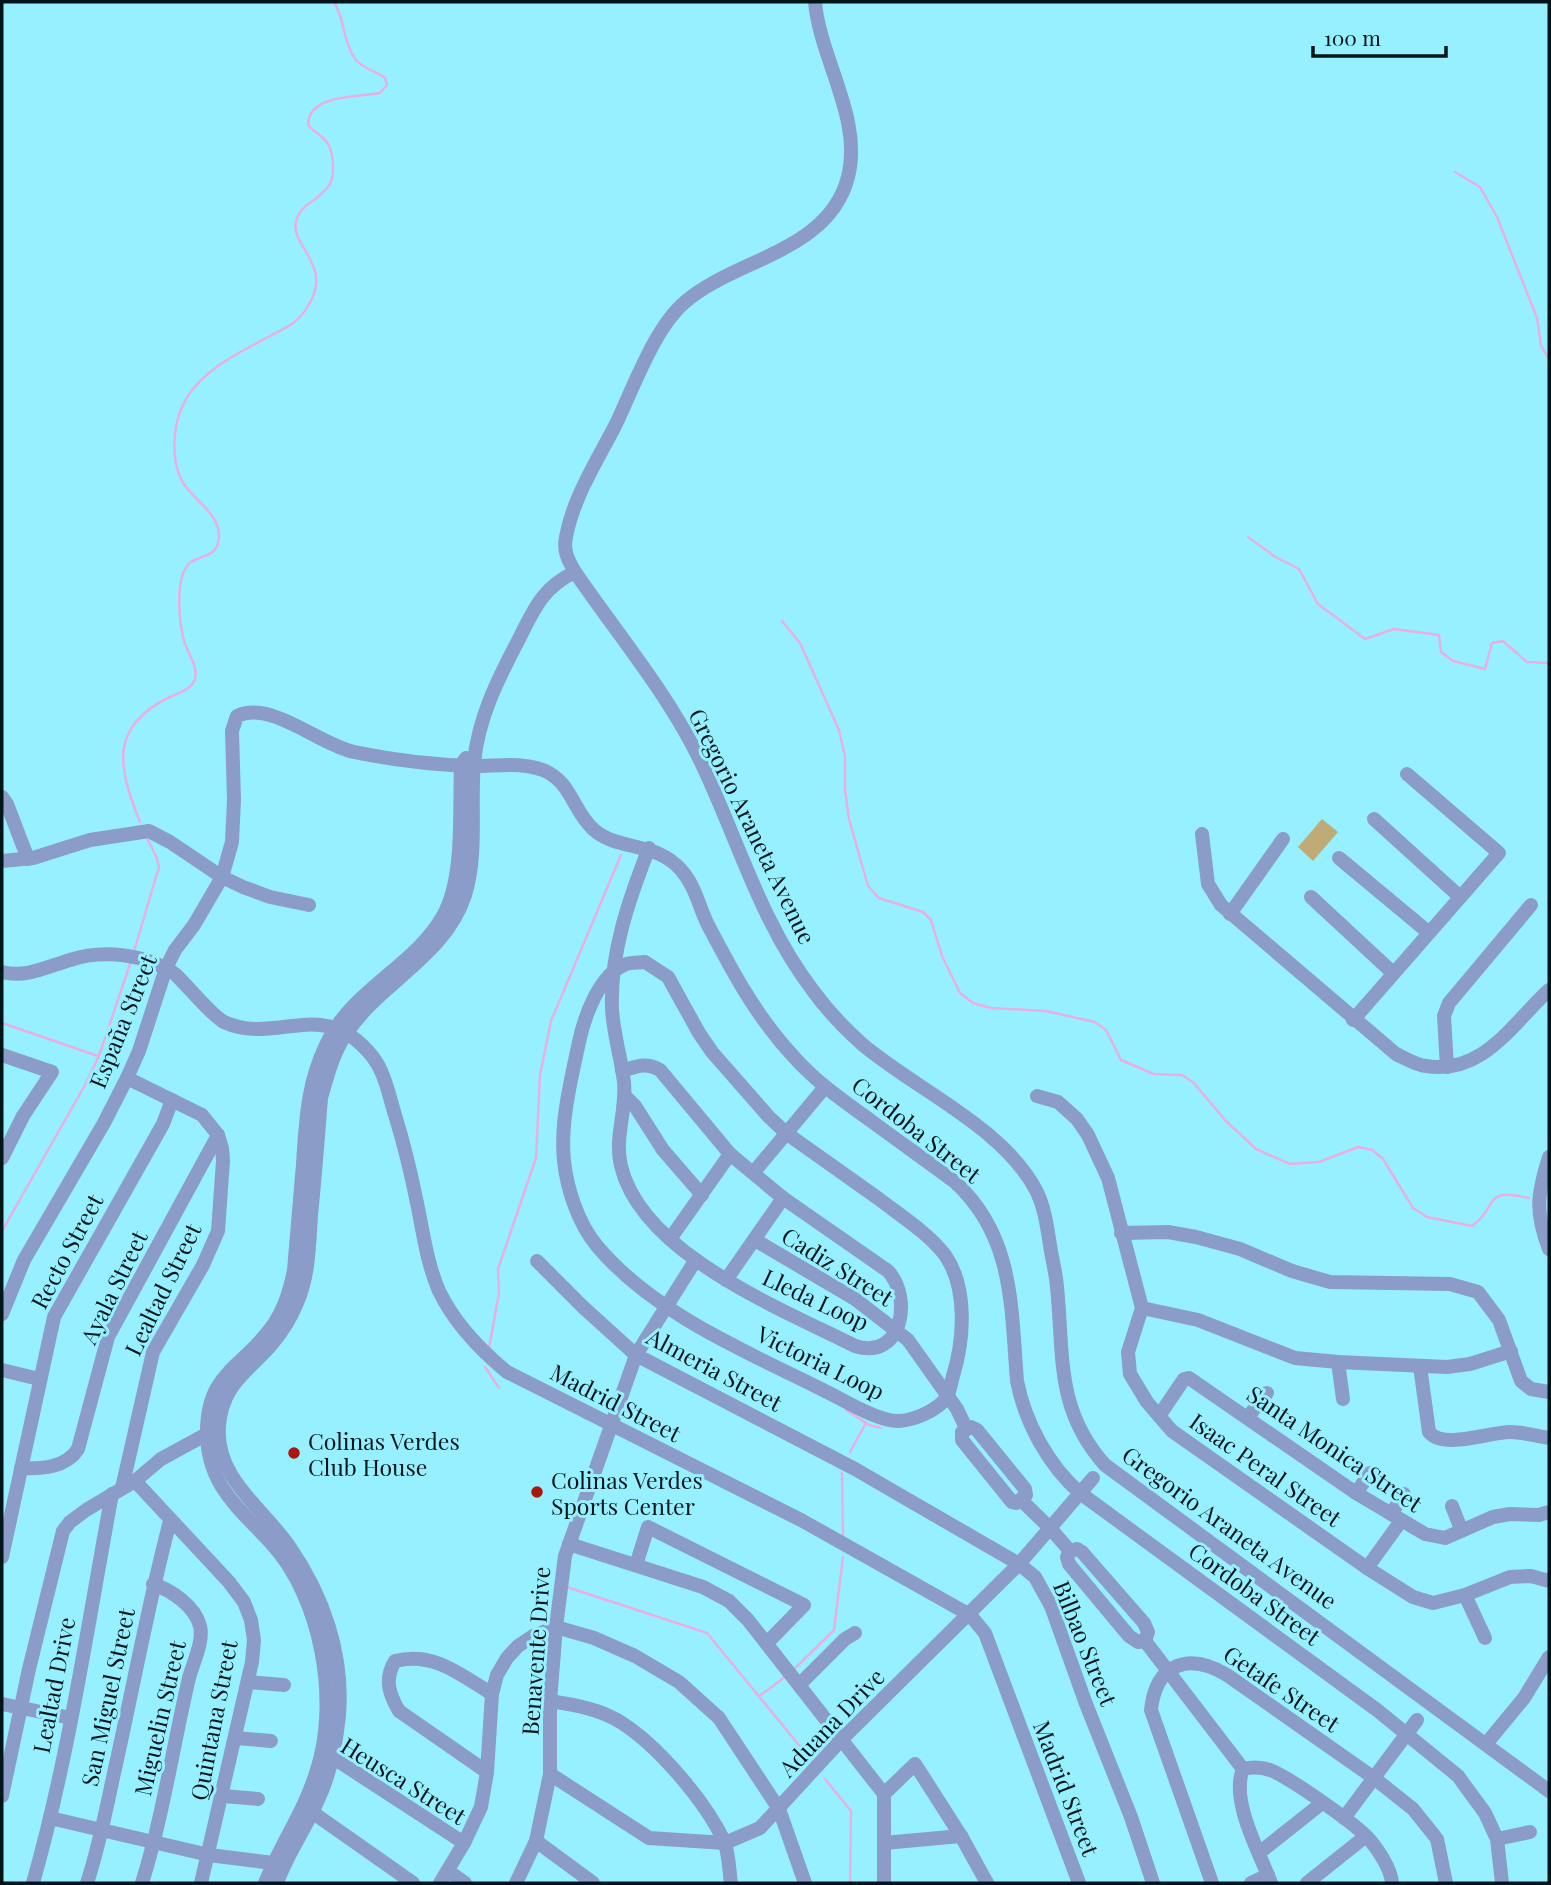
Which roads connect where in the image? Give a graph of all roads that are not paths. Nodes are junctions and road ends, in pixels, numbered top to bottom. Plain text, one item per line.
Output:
1 (814, 2) edge
2 (575, 572) junction
3 (467, 765) junction
4 (1407, 774) dead end
5 (2, 797) edge
6 (1374, 818) dead end
7 (1202, 834) dead end
8 (1283, 839) dead end
9 (649, 848) junction
10 (1339, 858) dead end
11 (28, 859) junction
12 (2, 860) edge
13 (222, 877) junction
14 (1311, 897) dead end
15 (1459, 897) junction
16 (309, 905) dead end
17 (1531, 905) dead end
18 (1230, 914) junction
19 (1428, 933) junction
20 (166, 968) junction
21 (2, 972) edge
22 (614, 972) junction
23 (1393, 973) junction
24 (1549, 990) edge
25 (1353, 1020) junction
26 (341, 1031) junction
27 (2, 1055) edge
28 (1447, 1067) junction
29 (622, 1071) junction
30 (127, 1078) junction
31 (825, 1087) junction
32 (1037, 1096) dead end
33 (626, 1097) junction
34 (172, 1100) junction
35 (786, 1133) junction
36 (218, 1135) junction
37 (730, 1154) junction
38 (1549, 1157) edge
39 (2, 1158) edge
40 (754, 1172) junction
41 (702, 1195) junction
42 (783, 1198) junction
43 (1121, 1233) junction
44 (670, 1239) junction
45 (755, 1240) junction
46 (1549, 1250) edge
47 (537, 1261) dead end
48 (695, 1261) junction
49 (726, 1280) junction
50 (665, 1307) junction
51 (1142, 1308) junction
52 (2, 1314) edge
53 (896, 1331) junction
54 (1511, 1351) junction
55 (636, 1355) junction
56 (1338, 1362) junction
57 (1420, 1366) junction
58 (2, 1370) edge
59 (38, 1380) junction
60 (1549, 1392) edge
61 (1268, 1393) dead end
62 (947, 1396) junction
63 (1343, 1399) dead end
64 (1159, 1416) junction
65 (1248, 1417) junction
66 (610, 1423) junction
67 (207, 1434) junction
68 (1549, 1438) edge
69 (21, 1468) junction
70 (855, 1469) joint
71 (1370, 1473) dead end
72 (1093, 1478) dead end
73 (123, 1487) junction
74 (1080, 1493) junction
75 (1356, 1493) junction
76 (1405, 1494) dead end
77 (1452, 1506) dead end
78 (1549, 1512) edge
79 (1396, 1517) junction
80 (170, 1521) junction
81 (1050, 1528) junction
82 (1461, 1529) junction
83 (569, 1544) junction
84 (2, 1557) edge
85 (1019, 1564) junction
86 (636, 1565) junction
87 (1367, 1568) junction
88 (1549, 1581) edge
89 (153, 1584) junction
90 (1465, 1595) junction
91 (970, 1615) junction
92 (556, 1627) junction
93 (855, 1633) dead end
94 (1485, 1638) dead end
95 (767, 1643) junction
96 (1549, 1657) edge
97 (1167, 1672) junction
98 (248, 1682) junction
99 (800, 1684) junction
100 (284, 1685) dead end
101 (492, 1694) junction
102 (550, 1701) junction
103 (2, 1704) edge
104 (22, 1708) junction
105 (71, 1718) junction
106 (1417, 1720) dead end
107 (1407, 1734) junction
108 (236, 1738) junction
109 (842, 1739) junction
110 (271, 1741) dead end
111 (1486, 1744) junction
112 (327, 1756) junction
113 (1243, 1769) junction
114 (487, 1773) junction
115 (550, 1774) junction
116 (1374, 1778) junction
117 (1549, 1791) edge
118 (884, 1794) junction
119 (2, 1796) edge
120 (223, 1796) junction
121 (258, 1799) dead end
122 (1322, 1803) junction
123 (779, 1809) junction
124 (312, 1812) junction
125 (50, 1818) junction
126 (1344, 1818) junction
127 (101, 1832) junction
128 (1530, 1832) dead end
129 (961, 1836) junction
130 (1366, 1836) junction
131 (1497, 1839) junction
132 (536, 1841) junction
133 (464, 1843) junction
134 (725, 1843) junction
135 (884, 1843) junction
136 (154, 1844) junction
137 (1259, 1853) junction
138 (209, 1856) junction
139 (273, 1863) junction
140 (444, 1877) edge
141 (1324, 1878) edge
142 (1270, 1879) edge
143 (33, 1883) edge
144 (87, 1883) edge
145 (142, 1883) edge
146 (201, 1883) edge
147 (265, 1883) edge
148 (278, 1883) edge
149 (414, 1883) edge
150 (466, 1883) edge
151 (516, 1883) edge
152 (593, 1883) edge
153 (731, 1883) edge
154 (804, 1883) edge
155 (884, 1883) edge
156 (987, 1883) edge
157 (1079, 1883) edge
158 (1153, 1883) edge
159 (1212, 1883) edge
160 (1251, 1883) edge
161 (1307, 1883) edge
162 (1392, 1883) edge
163 (1446, 1883) edge
164 (1502, 1883) edge

1 - 2 street
2 - 3 street
2 - 111 street, Gregorio Araneta Avenue
3 - 9 street, Cordoba Street
3 - 13 street, España Street
3 - 26 street
4 - 15 street
5 - 11 street
6 - 15 street
7 - 18 street
8 - 18 street
9 - 22 street, Lleda Loop
9 - 31 street, Cordoba Street
10 - 19 street
11 - 12 street
11 - 13 street
13 - 16 street
13 - 20 street, España Street
14 - 23 street
15 - 19 street
17 - 28 street
18 - 25 street
19 - 23 street
20 - 21 street
20 - 26 street
20 - 30 street, España Street
22 - 29 street, Lleda Loop
22 - 35 street
22 - 50 street, Victoria Loop
23 - 25 street
24 - 28 street
25 - 28 street
26 - 66 street, Madrid Street
26 - 67 street
26 - 112 street
27 - 39 street
29 - 33 street, Lleda Loop
29 - 37 street, Lleda Loop
30 - 34 street
30 - 52 street, España Street
31 - 35 street
31 - 74 street, Cordoba Street
32 - 43 street
33 - 41 street
33 - 44 street, Lleda Loop
34 - 36 street
34 - 59 street, Recto Street
35 - 40 street
35 - 62 street
36 - 69 street, Ayala Street
36 - 73 street, Lealtad Street
37 - 40 street, Lleda Loop
37 - 41 street
38 - 46 street
40 - 42 street, Lleda Loop
41 - 44 street
42 - 45 street
42 - 53 street, Lleda Loop
43 - 51 street
43 - 54 street
44 - 48 street, Lleda Loop
45 - 49 street
45 - 53 street, Cadiz Street
47 - 55 street, Almeria Street
48 - 49 street, Lleda Loop
48 - 50 street, Benavente Drive
49 - 53 street, Lleda Loop
50 - 55 street, Benavente Drive
50 - 62 street, Victoria Loop
51 - 56 street
51 - 64 street, Isaac Peral Street
53 - 62 street, Cadiz Street
54 - 57 street
54 - 60 street
55 - 66 street, Benavente Drive
55 - 70 street, Almeria Street
56 - 57 street
56 - 63 street
57 - 68 street
58 - 59 street
59 - 69 street, Recto Street
61 - 65 street
62 - 81 street, Cadiz Street
64 - 65 street, Santa Monica Street
64 - 87 street, Isaac Peral Street
65 - 75 street, Santa Monica Street
66 - 83 street, Benavente Drive
66 - 91 street, Madrid Street
67 - 73 street
67 - 112 street
69 - 84 street, Recto Street
70 - 85 street, Bilbao Street
71 - 75 street
72 - 74 street, Aduana Drive
73 - 80 street, Quintana Street
73 - 104 street
73 - 105 street, Lealtad Drive
74 - 81 street, Aduana Drive
74 - 107 street, Cordoba Street
75 - 79 street, Santa Monica Street
76 - 79 street
77 - 82 street
78 - 82 street, Santa Monica Street
79 - 82 street, Santa Monica Street
79 - 87 street
80 - 89 street, San Miguel Street
80 - 98 street, Quintana Street
81 - 85 street, Aduana Drive
81 - 97 street
83 - 86 street
83 - 92 street, Benavente Drive
85 - 91 street, Aduana Drive
85 - 158 street, Bilbao Street
86 - 95 street
86 - 95 street
87 - 90 street, Isaac Peral Street
88 - 90 street, Isaac Peral Street
89 - 127 street, San Miguel Street
89 - 136 street, Miguelin Street
90 - 94 street
91 - 109 street, Aduana Drive
91 - 157 street, Madrid Street
92 - 101 street
92 - 102 street, Benavente Drive
92 - 123 street
93 - 99 street
95 - 99 street
96 - 111 street
97 - 113 street
97 - 116 street, Getafe Street
97 - 159 street
98 - 100 street
98 - 108 street, Quintana Street
99 - 109 street
101 - 114 street
101 - 114 street
102 - 115 street, Benavente Drive
102 - 134 street
103 - 104 street
104 - 105 street
104 - 119 street
105 - 125 street, Lealtad Drive
106 - 107 street
107 - 116 street
107 - 131 street, Cordoba Street
108 - 110 street
108 - 120 street, Quintana Street
109 - 118 street
109 - 123 street, Aduana Drive
111 - 117 street, Gregorio Araneta Avenue
112 - 124 street
112 - 133 street, Heusca Street
112 - 139 street
113 - 122 street
113 - 137 street
114 - 133 street
115 - 132 street, Benavente Drive
115 - 134 street, Aduana Drive
116 - 126 street
116 - 163 street, Getafe Street
118 - 129 street
118 - 135 street
120 - 121 street
120 - 138 street, Quintana Street
122 - 126 street
122 - 137 street
123 - 134 street, Aduana Drive
123 - 154 street
124 - 148 street
124 - 149 street
125 - 127 street
125 - 143 street, Lealtad Drive
126 - 130 street
127 - 136 street
127 - 144 street, San Miguel Street
128 - 131 street
129 - 135 street
129 - 156 street
130 - 141 street
130 - 162 street
131 - 164 street, Cordoba Street
132 - 151 street, Benavente Drive
132 - 152 street
133 - 140 street
134 - 153 street
135 - 155 street
136 - 138 street
136 - 145 street, Miguelin Street
137 - 142 street
138 - 139 street
138 - 146 street, Quintana Street
139 - 147 street
140 - 150 street
141 - 161 street
142 - 160 street

